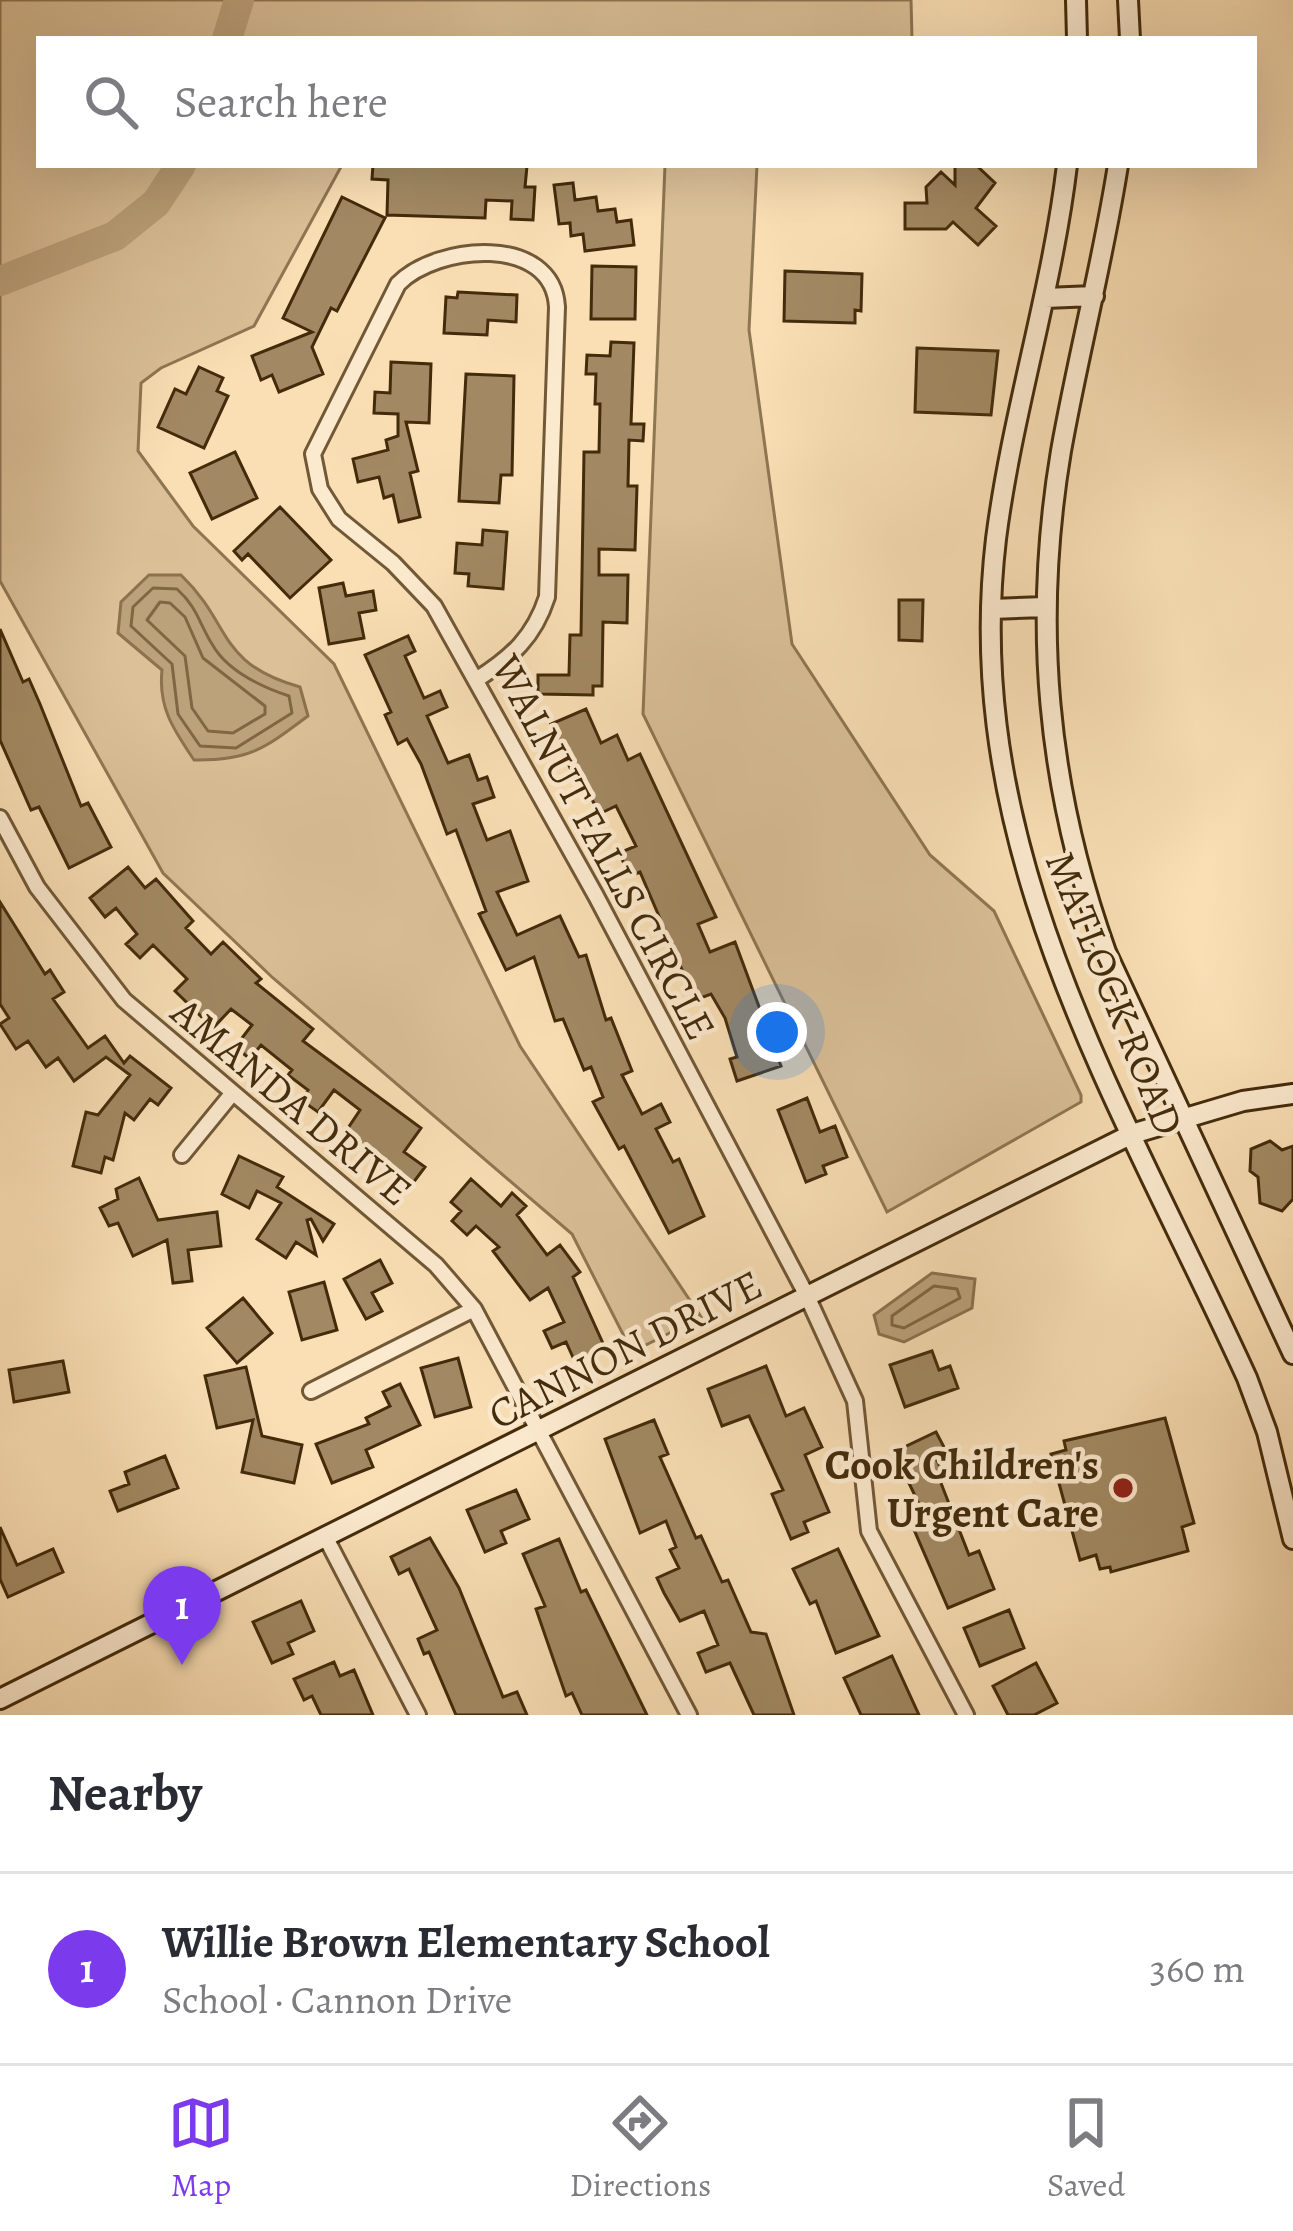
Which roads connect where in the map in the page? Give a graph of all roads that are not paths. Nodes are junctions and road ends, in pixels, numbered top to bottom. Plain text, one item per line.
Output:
1 (1076, 0) edge
2 (1128, 0) edge
3 (1077, 36) edge
4 (1130, 36) edge
5 (1067, 168) edge
6 (1117, 168) edge
7 (1094, 296) junction
8 (1045, 298) junction
9 (1045, 607) junction
10 (992, 609) junction
11 (476, 680) junction
12 (0, 818) edge
13 (231, 1094) junction
14 (1293, 1094) edge
15 (1182, 1118) junction
16 (1132, 1134) junction
17 (182, 1155) dead end
18 (807, 1296) junction
19 (474, 1309) junction
20 (1293, 1354) edge
21 (311, 1391) dead end
22 (538, 1434) junction
23 (327, 1540) junction
24 (1293, 1540) edge
25 (0, 1699) edge
26 (418, 1715) edge
27 (689, 1715) edge
28 (966, 1715) edge

1 - 3 main road
2 - 4 main road
5 - 8 main road, MATLOCK ROAD
6 - 7 main road, MATLOCK ROAD
7 - 8 main road
7 - 9 main road, MATLOCK ROAD
8 - 10 main road, MATLOCK ROAD
9 - 10 main road
9 - 15 main road, MATLOCK ROAD
10 - 16 main road, MATLOCK ROAD
11 - 11 street, WALNUT FALLS CIRCLE
11 - 18 street, WALNUT FALLS CIRCLE
12 - 13 street, AMANDA DRIVE
13 - 17 street
13 - 19 street, AMANDA DRIVE
14 - 15 main road, CANNON DRIVE
15 - 16 main road, CANNON DRIVE
15 - 20 main road, MATLOCK ROAD
16 - 18 main road, CANNON DRIVE
16 - 24 main road, MATLOCK ROAD
18 - 22 main road, CANNON DRIVE
18 - 28 street, WALNUT FALLS CIRCLE
19 - 21 street
19 - 22 street, AMANDA DRIVE
22 - 23 main road, CANNON DRIVE
22 - 27 street, AMANDA DRIVE
23 - 25 main road, CANNON DRIVE
23 - 26 street

